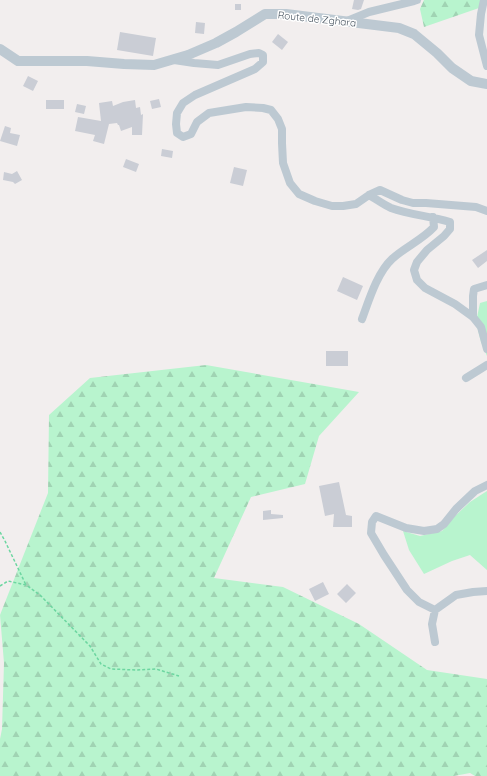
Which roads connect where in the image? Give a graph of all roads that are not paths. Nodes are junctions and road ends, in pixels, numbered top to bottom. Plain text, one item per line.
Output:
1 (417, 0) edge
2 (484, 0) edge
3 (346, 21) junction
4 (0, 49) edge
5 (172, 60) junction
6 (487, 66) edge
7 (487, 84) edge
8 (369, 195) junction
9 (487, 211) edge
10 (433, 217) junction
11 (487, 285) edge
12 (473, 317) junction
13 (362, 319) dead end
14 (487, 349) edge
15 (487, 365) edge
16 (466, 378) dead end
17 (487, 485) edge
18 (487, 591) edge
19 (435, 610) junction
20 (435, 642) dead end

1 - 3 street
2 - 6 street
3 - 5 street, Route de Zghara
3 - 7 street, Route de Zghara
4 - 5 street, Route de Zghara
5 - 8 street
8 - 9 street
8 - 10 street
10 - 12 street
10 - 13 street
11 - 12 street
12 - 14 street
15 - 16 street
17 - 19 street
18 - 19 street
19 - 20 street

